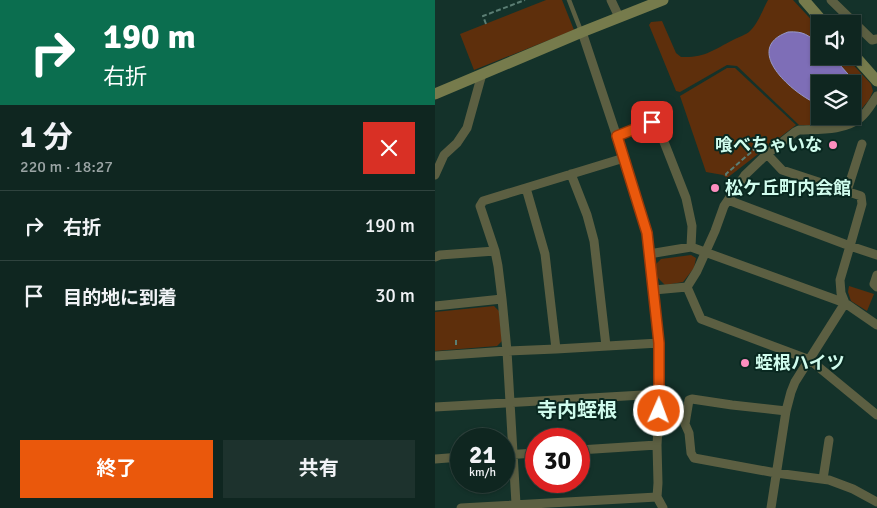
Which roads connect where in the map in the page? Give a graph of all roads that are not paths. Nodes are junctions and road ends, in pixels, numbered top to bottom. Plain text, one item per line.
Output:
1 (569, 0) edge
2 (611, 0) edge
3 (663, 0) edge
4 (804, 0) edge
5 (831, 0) edge
6 (817, 15) edge
7 (619, 17) junction
8 (582, 32) junction
9 (877, 40) edge
10 (861, 63) edge
11 (482, 74) junction
12 (877, 81) edge
13 (435, 94) edge
14 (877, 96) edge
15 (617, 136) junction
16 (862, 144) dead end
17 (767, 154) junction
18 (624, 158) junction
19 (571, 174) junction
20 (435, 175) edge
21 (525, 188) junction
22 (847, 191) junction
23 (728, 200) junction
24 (850, 246) junction
25 (691, 247) junction
26 (706, 251) junction
27 (495, 252) junction
28 (649, 254) junction
29 (877, 255) edge
30 (435, 256) edge
31 (877, 275) edge
32 (687, 287) junction
33 (877, 287) edge
34 (654, 290) junction
35 (502, 299) junction
36 (845, 303) junction
37 (435, 306) edge
38 (877, 325) edge
39 (659, 343) junction
40 (606, 346) junction
41 (556, 349) junction
42 (507, 351) junction
43 (435, 356) edge
44 (810, 360) junction
45 (660, 394) junction
46 (509, 403) junction
47 (435, 407) edge
48 (786, 411) junction
49 (877, 415) edge
50 (509, 428) edge
51 (829, 440) dead end
52 (657, 445) junction
53 (590, 449) edge
54 (450, 458) edge
55 (435, 459) edge
56 (776, 473) junction
57 (823, 479) junction
58 (514, 493) edge
59 (657, 497) junction
60 (877, 502) edge
61 (516, 504) junction
62 (461, 508) edge
63 (663, 508) edge
64 (771, 508) edge
65 (873, 508) edge

1 - 8 lane
2 - 7 street
3 - 7 street
4 - 6 street
5 - 9 street
7 - 8 street
8 - 11 street
8 - 15 street
10 - 12 street
11 - 13 street
11 - 20 street
14 - 17 street
15 - 18 street
15 - 25 street
16 - 22 street
17 - 22 street
17 - 23 street
18 - 19 street
18 - 28 street
19 - 21 street
19 - 40 street
21 - 27 street
21 - 41 street
22 - 24 street
23 - 24 street
23 - 26 street
24 - 29 street
24 - 36 street
25 - 26 street
25 - 28 street
26 - 32 street
26 - 36 street
27 - 30 street
27 - 35 street
28 - 34 street
31 - 33 street
32 - 34 street
32 - 44 street
34 - 39 street
35 - 37 street
35 - 42 street
36 - 38 street
36 - 44 street
39 - 40 street
39 - 45 street
40 - 41 street
41 - 42 street
42 - 43 street
42 - 46 street
44 - 48 street
44 - 49 street
45 - 46 street
45 - 52 street
46 - 47 street
46 - 50 street
48 - 56 street
48 - 56 street
51 - 57 street
52 - 53 street
52 - 59 street
54 - 55 street
56 - 57 street
56 - 64 street
57 - 60 street
58 - 61 street
59 - 61 street
59 - 63 street
60 - 65 street
61 - 62 street

